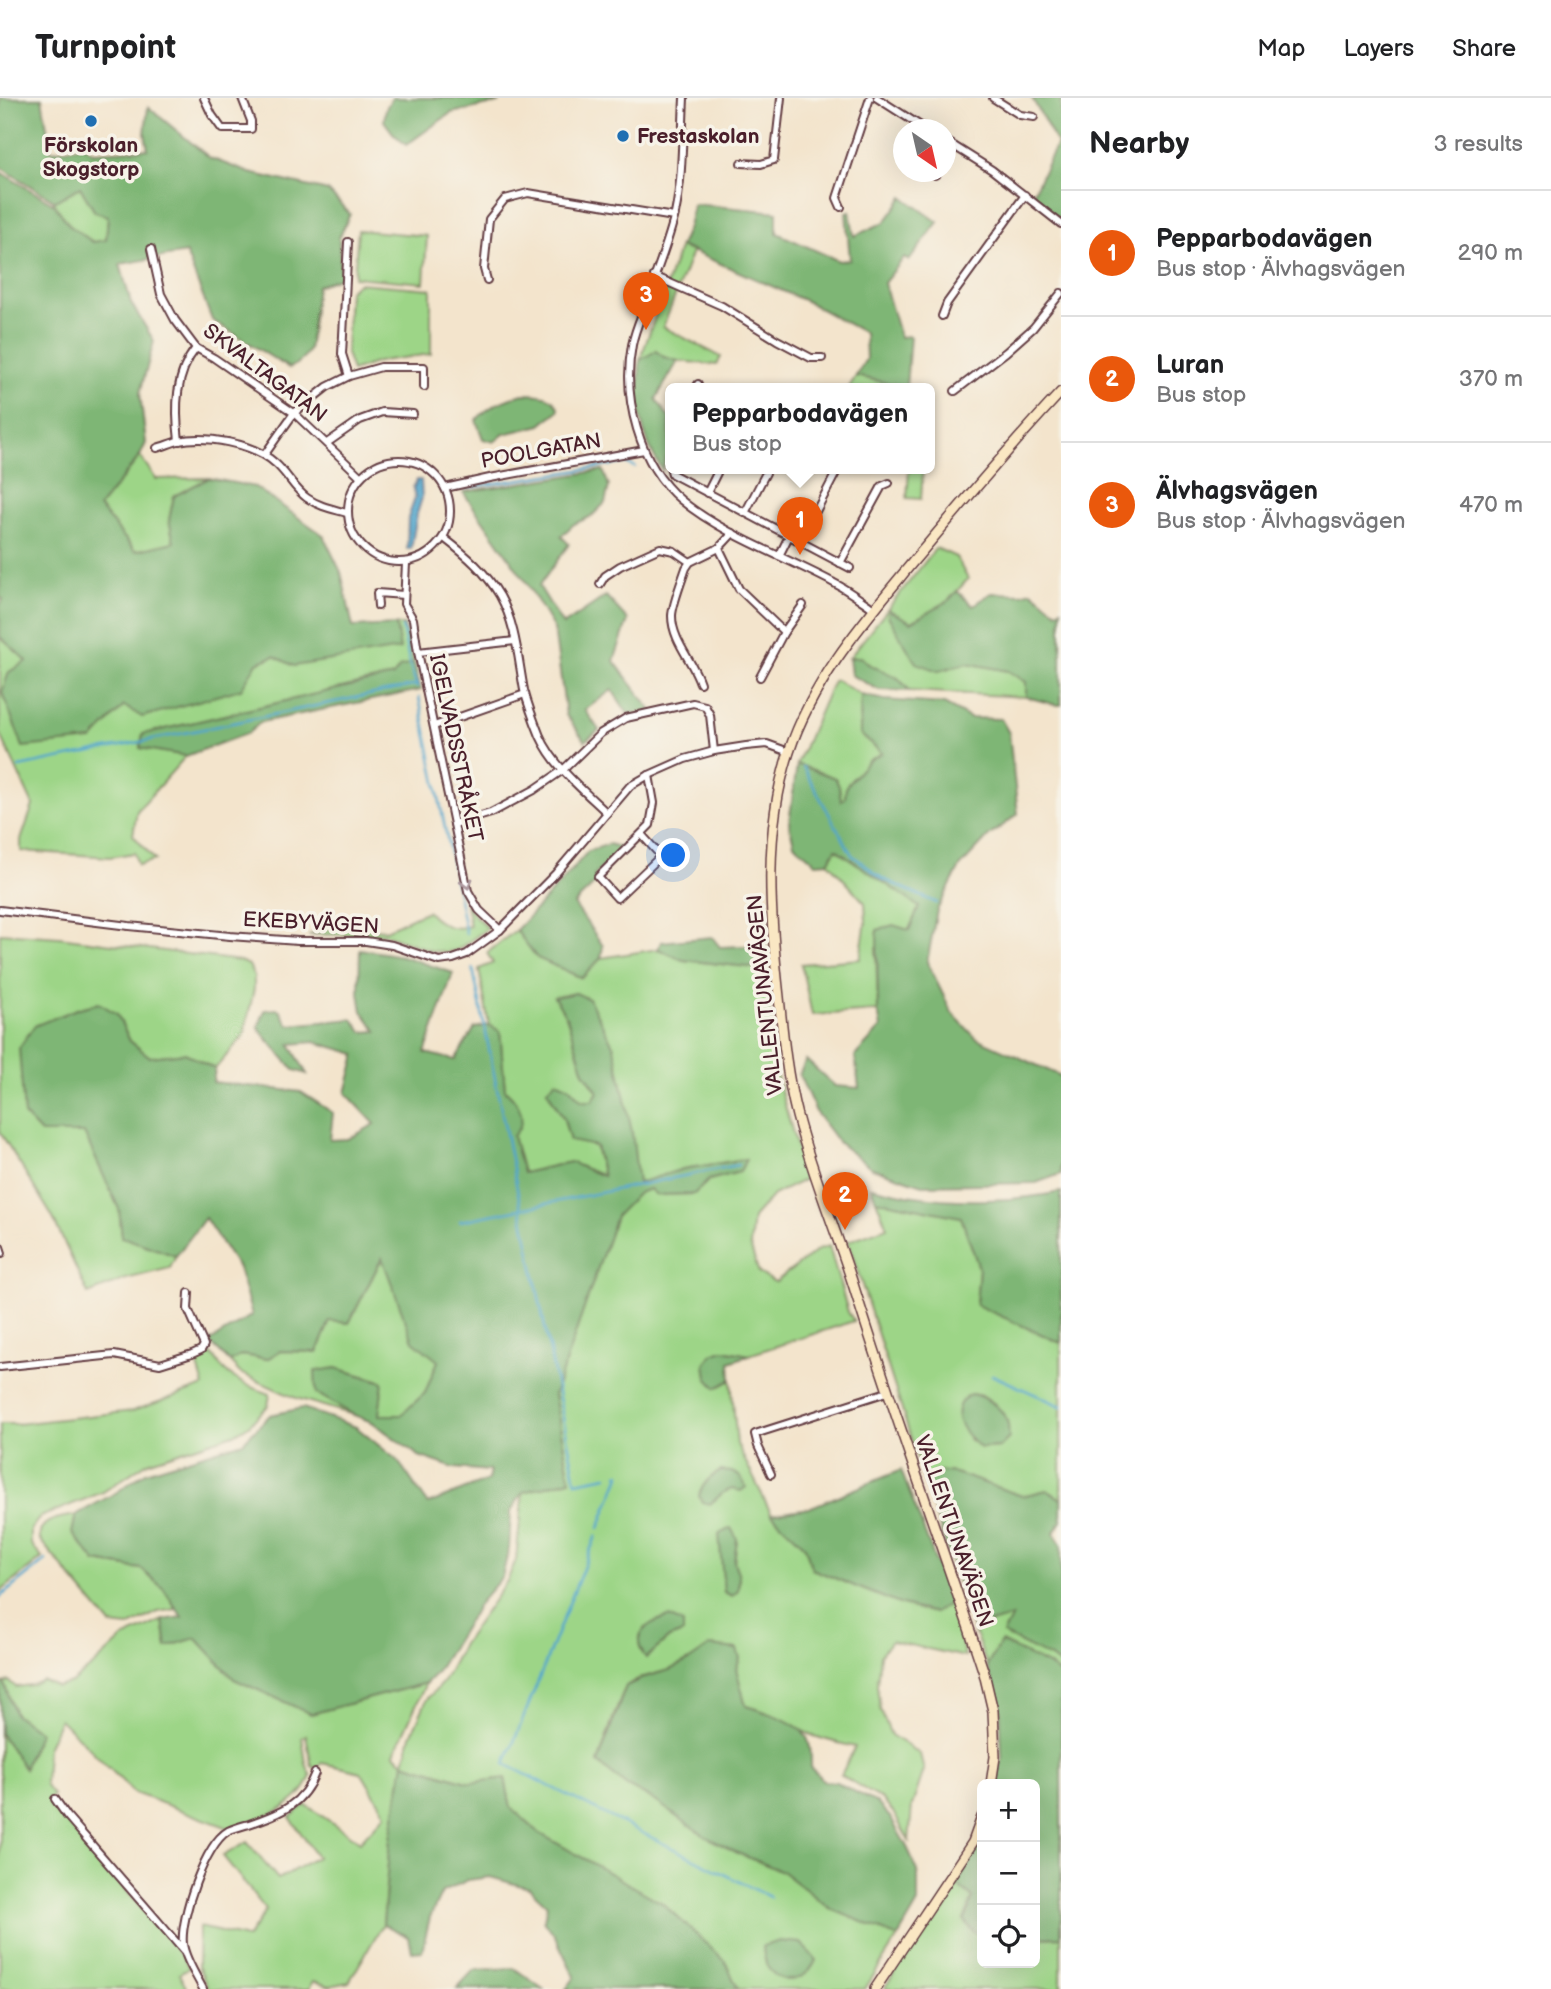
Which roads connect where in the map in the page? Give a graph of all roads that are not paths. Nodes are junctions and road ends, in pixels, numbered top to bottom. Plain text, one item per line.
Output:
1 (204, 98) edge
2 (242, 98) edge
3 (684, 98) edge
4 (781, 98) edge
5 (870, 98) edge
6 (877, 98) edge
7 (993, 98) edge
8 (1034, 117) dead end
9 (910, 119) edge
10 (956, 148) edge
11 (741, 163) dead end
12 (1025, 195) junction
13 (841, 207) dead end
14 (674, 217) junction
15 (1061, 224) edge
16 (348, 242) dead end
17 (151, 249) dead end
18 (654, 276) junction
19 (487, 280) dead end
20 (1061, 293) edge
21 (942, 316) dead end
22 (196, 348) junction
23 (822, 358) dead end
24 (349, 376) junction
25 (424, 387) dead end
26 (955, 391) dead end
27 (1061, 392) edge
28 (294, 412) junction
29 (413, 414) dead end
30 (179, 440) junction
31 (327, 443) junction
32 (158, 448) dead end
33 (645, 450) junction
34 (265, 454) junction
35 (672, 474) edge
36 (716, 474) edge
37 (765, 474) edge
38 (835, 474) edge
39 (360, 475) junction
40 (889, 483) dead end
41 (445, 488) junction
42 (707, 493) junction
43 (347, 513) junction
44 (745, 513) junction
45 (733, 533) junction
46 (789, 536) junction
47 (444, 538) junction
48 (800, 542) junction
49 (719, 548) junction
50 (779, 556) junction
51 (690, 562) junction
52 (840, 562) junction
53 (406, 563) junction
54 (850, 568) dead end
55 (600, 584) dead end
56 (404, 595) junction
57 (803, 605) dead end
58 (378, 606) dead end
59 (874, 609) junction
60 (784, 632) junction
61 (515, 641) junction
62 (418, 652) junction
63 (760, 677) dead end
64 (700, 683) dead end
65 (525, 694) junction
66 (434, 726) junction
67 (714, 751) junction
68 (789, 752) junction
69 (563, 770) junction
70 (649, 775) junction
71 (607, 813) junction
72 (454, 824) junction
73 (642, 835) junction
74 (0, 910) edge
75 (500, 930) junction
76 (189, 1293) dead end
77 (0, 1367) edge
78 (887, 1392) junction
79 (771, 1474) dead end
80 (315, 1773) dead end
81 (992, 1779) edge
82 (55, 1799) dead end
83 (977, 1831) edge
84 (186, 1954) junction
85 (202, 1989) edge
86 (875, 1989) edge

1 - 2 street
3 - 14 street
4 - 11 street
5 - 13 street
6 - 9 street
7 - 8 street
10 - 12 street
12 - 15 street
12 - 21 street
14 - 18 street
14 - 19 street
16 - 24 street
17 - 22 street, SKVALTAGATAN
18 - 23 street
18 - 33 street
20 - 26 street
22 - 28 street, SKVALTAGATAN
22 - 30 street
24 - 25 street
24 - 28 street
27 - 59 main road, VALLENTUNAVÄGEN
28 - 31 street, SKVALTAGATAN
28 - 34 street
29 - 31 street
30 - 32 street
30 - 34 street
31 - 39 street, SKVALTAGATAN
33 - 41 street, POOLGATAN
33 - 45 street
34 - 43 street
35 - 42 street
36 - 42 street
37 - 44 street
38 - 48 street
39 - 41 street
39 - 43 street
40 - 52 street
41 - 47 street
42 - 44 street
43 - 53 street
44 - 46 street
45 - 49 street
45 - 50 street
46 - 48 street
46 - 50 street
47 - 53 street
47 - 61 street
48 - 52 street
49 - 51 street
49 - 60 street
50 - 59 street
51 - 55 street
51 - 64 street
52 - 54 street
53 - 56 street, IGELVADSSTRÅKET
56 - 58 street
56 - 62 street, IGELVADSSTRÅKET
57 - 60 street
59 - 68 main road, VALLENTUNAVÄGEN
60 - 63 street
61 - 62 street
61 - 65 street
62 - 66 street, IGELVADSSTRÅKET
65 - 66 street
65 - 69 street
66 - 72 street, IGELVADSSTRÅKET
67 - 68 street, EKEBYVÄGEN
67 - 69 street
67 - 70 street, EKEBYVÄGEN
68 - 78 main road, VALLENTUNAVÄGEN
69 - 71 street
69 - 72 street
70 - 71 street, EKEBYVÄGEN
70 - 73 street
71 - 75 street, EKEBYVÄGEN
72 -> 75 street, IGELVADSSTRÅKET
73 - 73 street
74 - 75 street, EKEBYVÄGEN
76 - 77 street
78 - 79 street
78 - 81 main road, VALLENTUNAVÄGEN
80 - 84 street
82 - 84 street
83 - 86 main road
84 - 85 street

